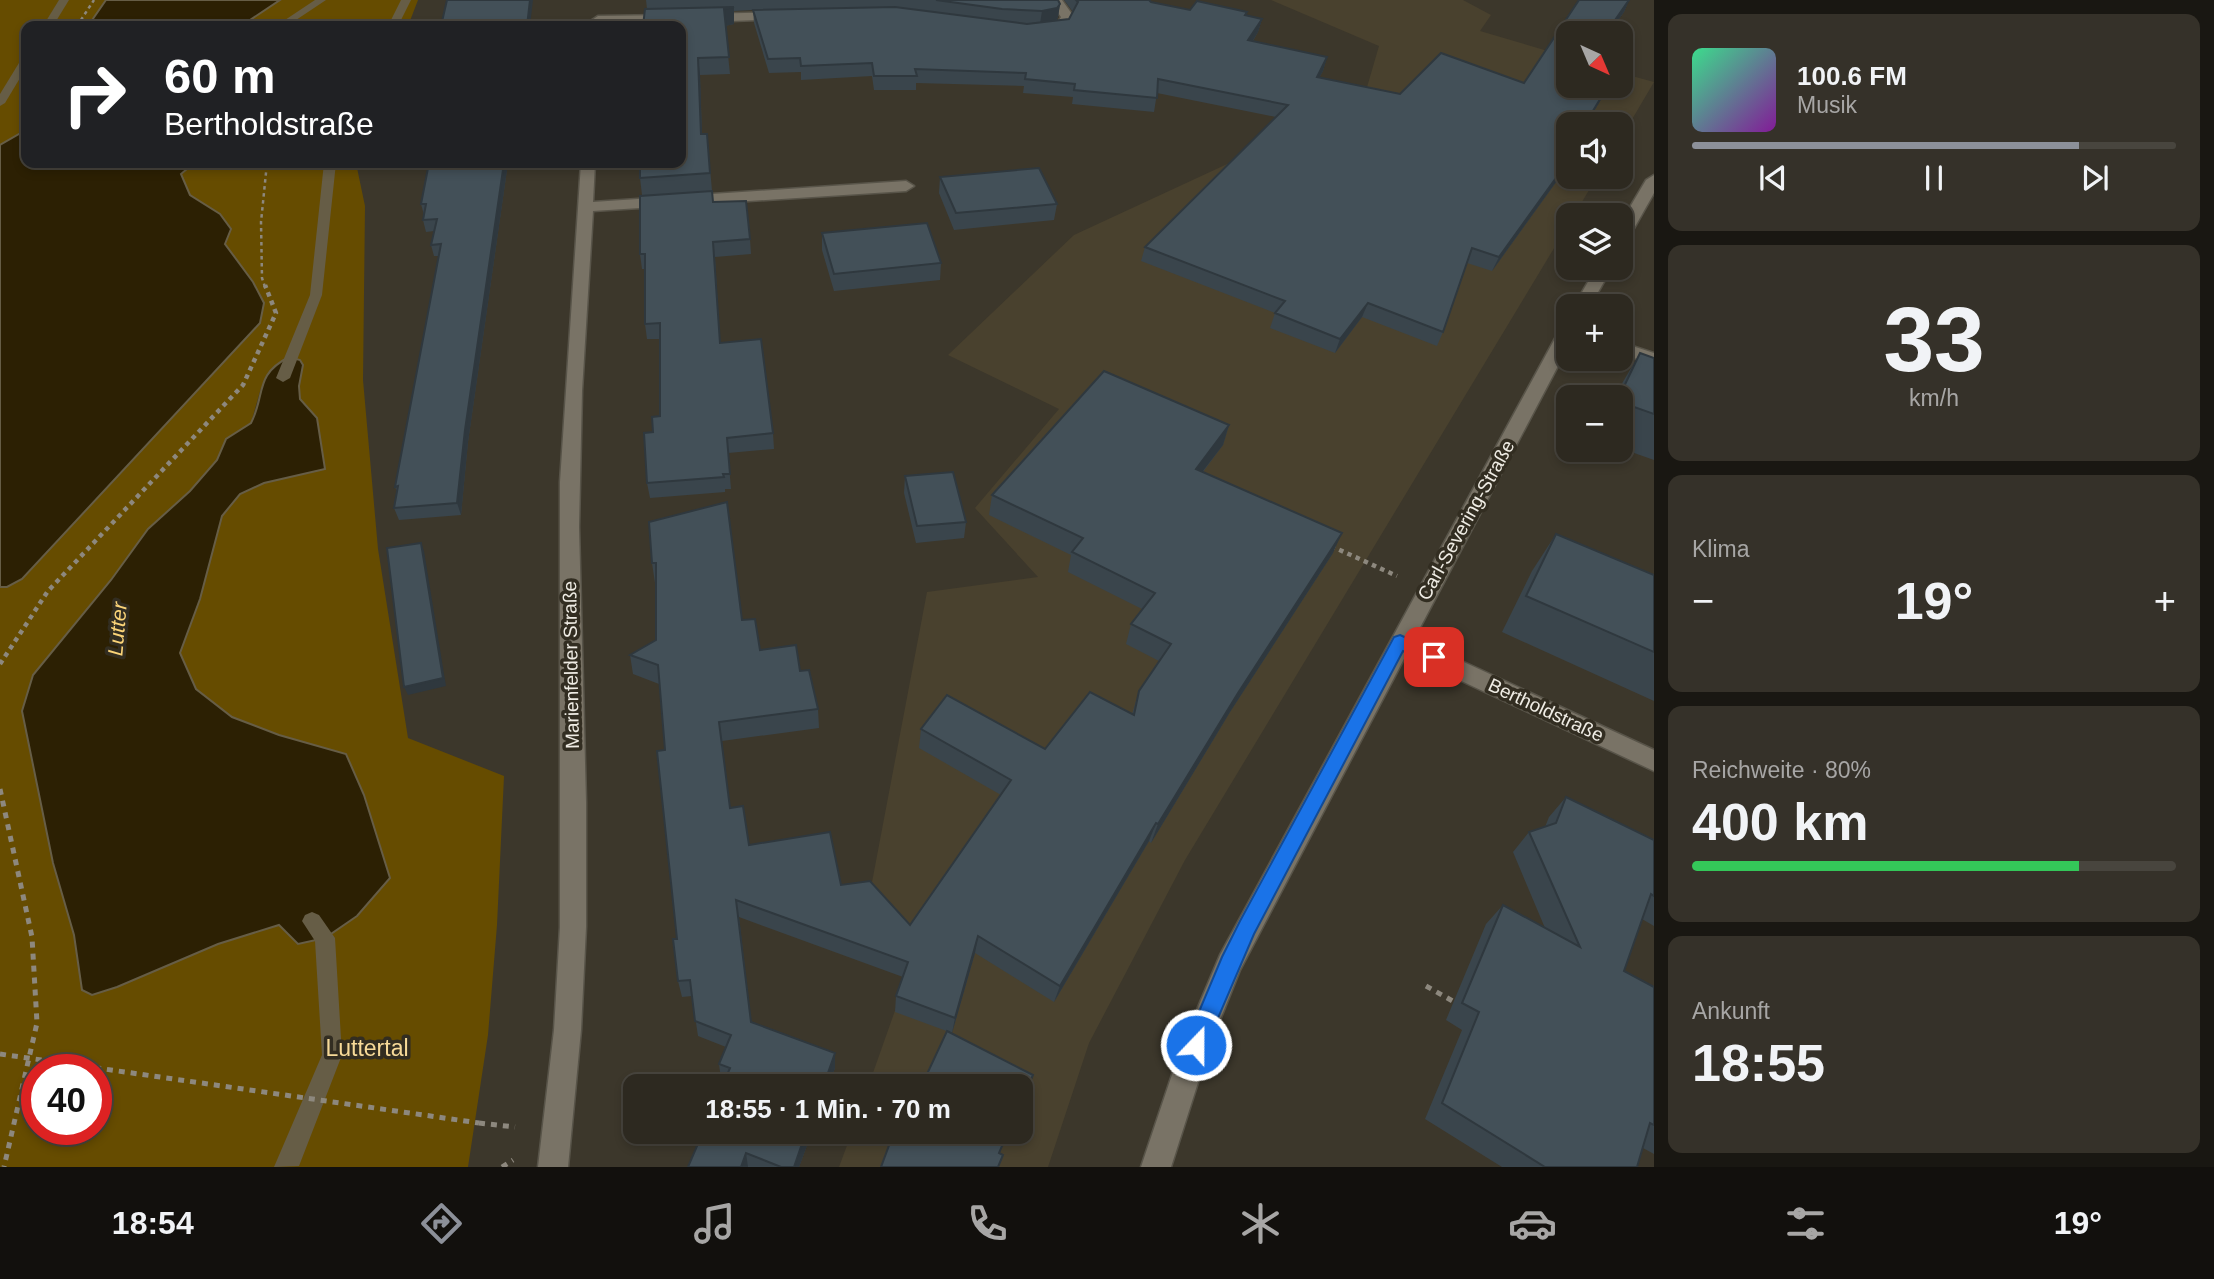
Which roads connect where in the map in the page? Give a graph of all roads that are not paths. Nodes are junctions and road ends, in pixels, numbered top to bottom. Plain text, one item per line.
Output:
1 (1055, 0) edge
2 (801, 16) edge
3 (598, 19) edge
4 (1028, 32) edge
5 (589, 168) edge
6 (1654, 180) edge
7 (906, 186) dead end
8 (585, 207) junction
9 (1633, 216) edge
10 (1633, 351) edge
11 (1556, 353) edge
12 (1654, 359) edge
13 (1400, 642) junction
14 (1654, 761) edge
15 (553, 1167) edge
16 (1156, 1167) edge

1 - 4 street
2 - 3 street
5 - 8 street, Marienfelder Straße
6 - 9 street
7 - 8 street
8 - 15 street, Marienfelder Straße
10 - 12 street
11 - 13 street, Carl-Severing-Straße
13 - 14 street, Bertholdstraße
13 - 16 street, Carl-Severing-Straße

